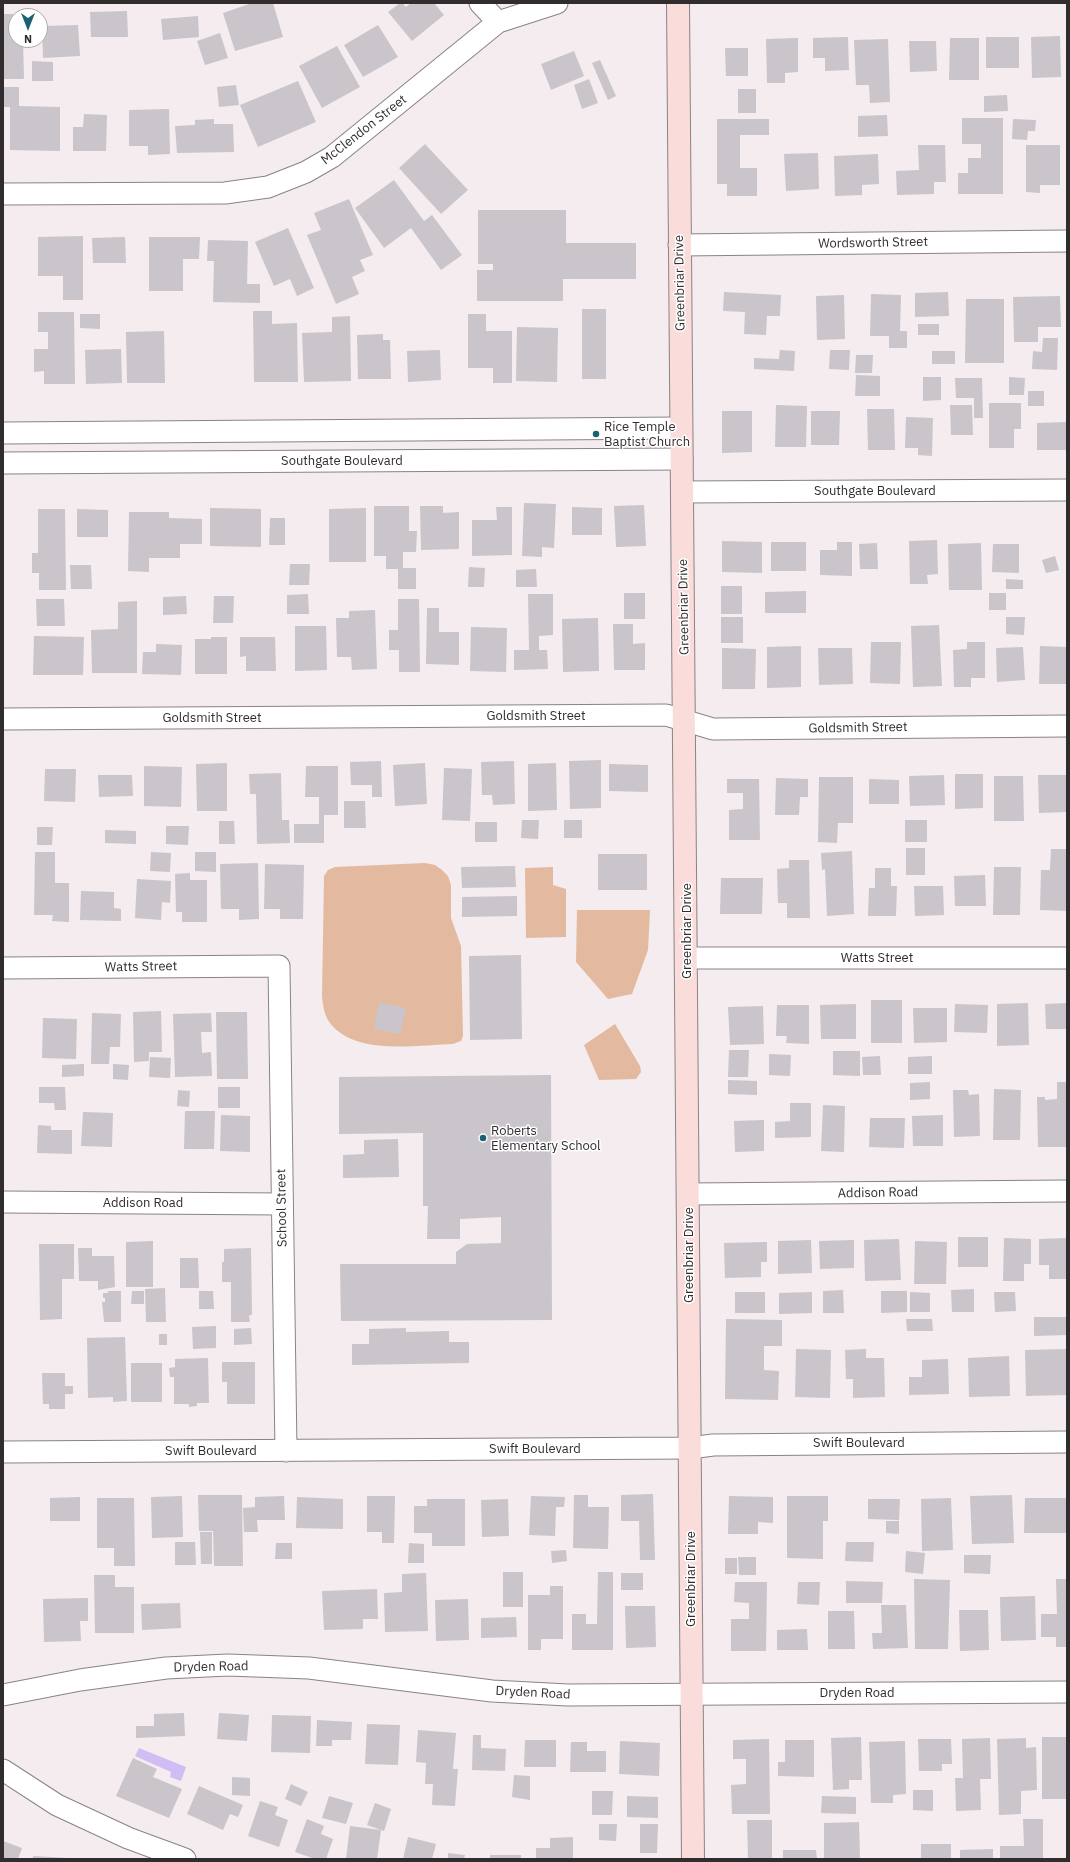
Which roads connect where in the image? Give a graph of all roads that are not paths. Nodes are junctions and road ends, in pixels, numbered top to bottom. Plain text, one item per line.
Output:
1 (480, 3) edge
2 (557, 3) edge
3 (678, 3) edge
4 (498, 22) junction
5 (3, 194) edge
6 (1067, 241) edge
7 (679, 246) junction
8 (681, 428) junction
9 (3, 433) edge
10 (682, 459) junction
11 (3, 463) edge
12 (1067, 490) edge
13 (682, 492) junction
14 (3, 719) edge
15 (685, 721) junction
16 (1067, 726) edge
17 (687, 958) junction
18 (1067, 958) edge
19 (279, 966) joint
20 (3, 968) edge
21 (1067, 1191) edge
22 (688, 1194) junction
23 (3, 1202) edge
24 (282, 1204) junction
25 (1067, 1442) edge
26 (690, 1448) junction
27 (286, 1451) junction
28 (3, 1452) edge
29 (1067, 1692) edge
30 (692, 1693) junction
31 (3, 1695) edge
32 (3, 1770) edge
33 (185, 1859) edge
34 (693, 1859) edge

1 - 4 street
2 - 4 street, McClendon Street
3 - 7 main road, Greenbriar Drive
4 - 5 street, McClendon Street
6 - 7 street, Wordsworth Street
7 - 8 main road, Greenbriar Drive
8 - 9 street
8 - 10 main road, Greenbriar Drive
10 - 11 street, Southgate Boulevard
10 - 13 main road, Greenbriar Drive
12 - 13 street, Southgate Boulevard
13 - 15 main road, Greenbriar Drive
14 - 15 street, Goldsmith Street
15 - 16 street, Goldsmith Street
15 - 17 main road, Greenbriar Drive
17 - 18 street, Watts Street
17 - 22 main road, Greenbriar Drive
19 - 20 street, Watts Street
19 - 24 street, School Street
21 - 22 street, Addison Road
22 - 26 main road, Greenbriar Drive
23 - 24 street, Addison Road
24 - 27 street, School Street
25 - 26 street, Swift Boulevard
26 - 27 street, Swift Boulevard
26 - 30 main road, Greenbriar Drive
27 - 28 street, Swift Boulevard
29 - 30 street, Dryden Road
30 - 31 street, Dryden Road
30 - 34 main road, Greenbriar Drive
32 - 33 street

